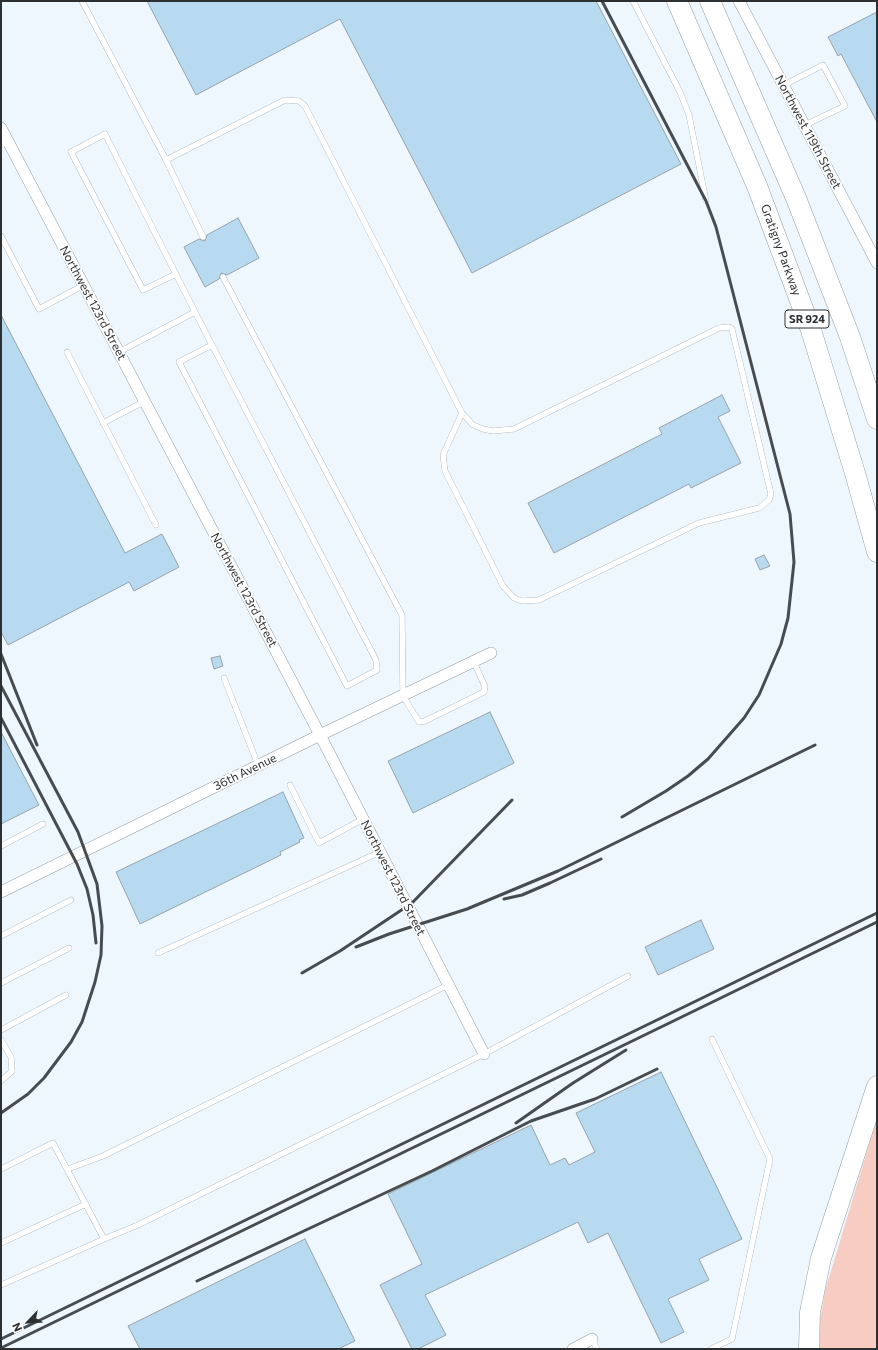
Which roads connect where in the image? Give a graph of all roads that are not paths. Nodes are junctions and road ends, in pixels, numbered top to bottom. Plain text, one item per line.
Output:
1 (82, 1) edge
2 (633, 1) edge
3 (677, 1) edge
4 (710, 1) edge
5 (739, 1) edge
6 (784, 85) junction
7 (804, 126) junction
8 (1, 128) edge
9 (5, 143) edge
10 (166, 160) junction
11 (706, 201) dead end
12 (1, 236) edge
13 (203, 237) dead end
14 (877, 263) edge
15 (176, 274) junction
16 (224, 277) dead end
17 (84, 285) junction
18 (195, 312) junction
19 (212, 345) junction
20 (67, 352) dead end
21 (119, 352) junction
22 (145, 401) junction
23 (462, 413) junction
24 (877, 419) edge
25 (103, 423) junction
26 (156, 525) dead end
27 (877, 552) edge
28 (491, 654) dead end
29 (474, 662) junction
30 (224, 678) dead end
31 (402, 696) junction
32 (320, 735) junction
33 (258, 765) junction
34 (290, 785) dead end
35 (363, 819) junction
36 (43, 824) dead end
37 (1, 846) edge
38 (380, 852) junction
39 (1, 892) edge
40 (71, 900) dead end
41 (1, 936) edge
42 (69, 948) dead end
43 (158, 953) dead end
44 (628, 976) dead end
45 (1, 983) edge
46 (448, 985) junction
47 (66, 995) dead end
48 (1, 1030) edge
49 (712, 1039) dead end
50 (1, 1040) edge
51 (484, 1054) junction
52 (1, 1081) edge
53 (877, 1086) edge
54 (1, 1169) edge
55 (68, 1169) junction
56 (86, 1204) junction
57 (104, 1239) junction
58 (1, 1243) edge
59 (1, 1285) edge
60 (594, 1344) edge
61 (718, 1347) edge
62 (573, 1349) edge
63 (711, 1349) edge
64 (809, 1349) edge

1 - 10 lane
2 - 11 lane
3 - 27 highway, Gratigny Parkway / SR 924
4 - 24 highway, SR 924
5 - 6 street, Northwest 119th Street
6 - 7 street, Northwest 119th Street
6 - 7 lane
7 - 14 street, Northwest 119th Street
8 - 9 street, Northwest 123rd Street
9 - 17 street, Northwest 123rd Street
10 - 13 lane
10 - 23 lane
12 - 17 lane
15 - 15 lane
15 - 18 lane
16 - 31 lane
17 - 21 street, Northwest 123rd Street
18 - 19 lane
18 - 21 lane
19 - 19 lane
20 - 25 lane
21 - 22 street, Northwest 123rd Street
22 - 25 lane
22 - 32 street, Northwest 123rd Street
23 - 23 lane
25 - 26 lane
28 - 29 street, 36th Avenue
29 - 31 street, 36th Avenue
29 - 31 lane
30 - 33 lane
31 - 32 street, 36th Avenue
32 - 33 street, 36th Avenue
32 - 35 street, Northwest 123rd Street
33 - 39 street, 36th Avenue
34 - 35 lane
35 - 38 street, Northwest 123rd Street
36 - 37 lane
38 - 43 lane
38 - 46 street, Northwest 123rd Street
40 - 41 lane
42 - 45 lane
44 - 51 lane
46 - 51 street, Northwest 123rd Street
46 - 55 lane
47 - 48 lane
49 - 61 lane
50 - 52 lane
51 - 57 lane
53 - 64 highway
54 - 55 lane
55 - 56 lane
56 - 57 lane
56 - 58 lane
57 - 59 lane
60 - 62 street
61 - 63 lane

